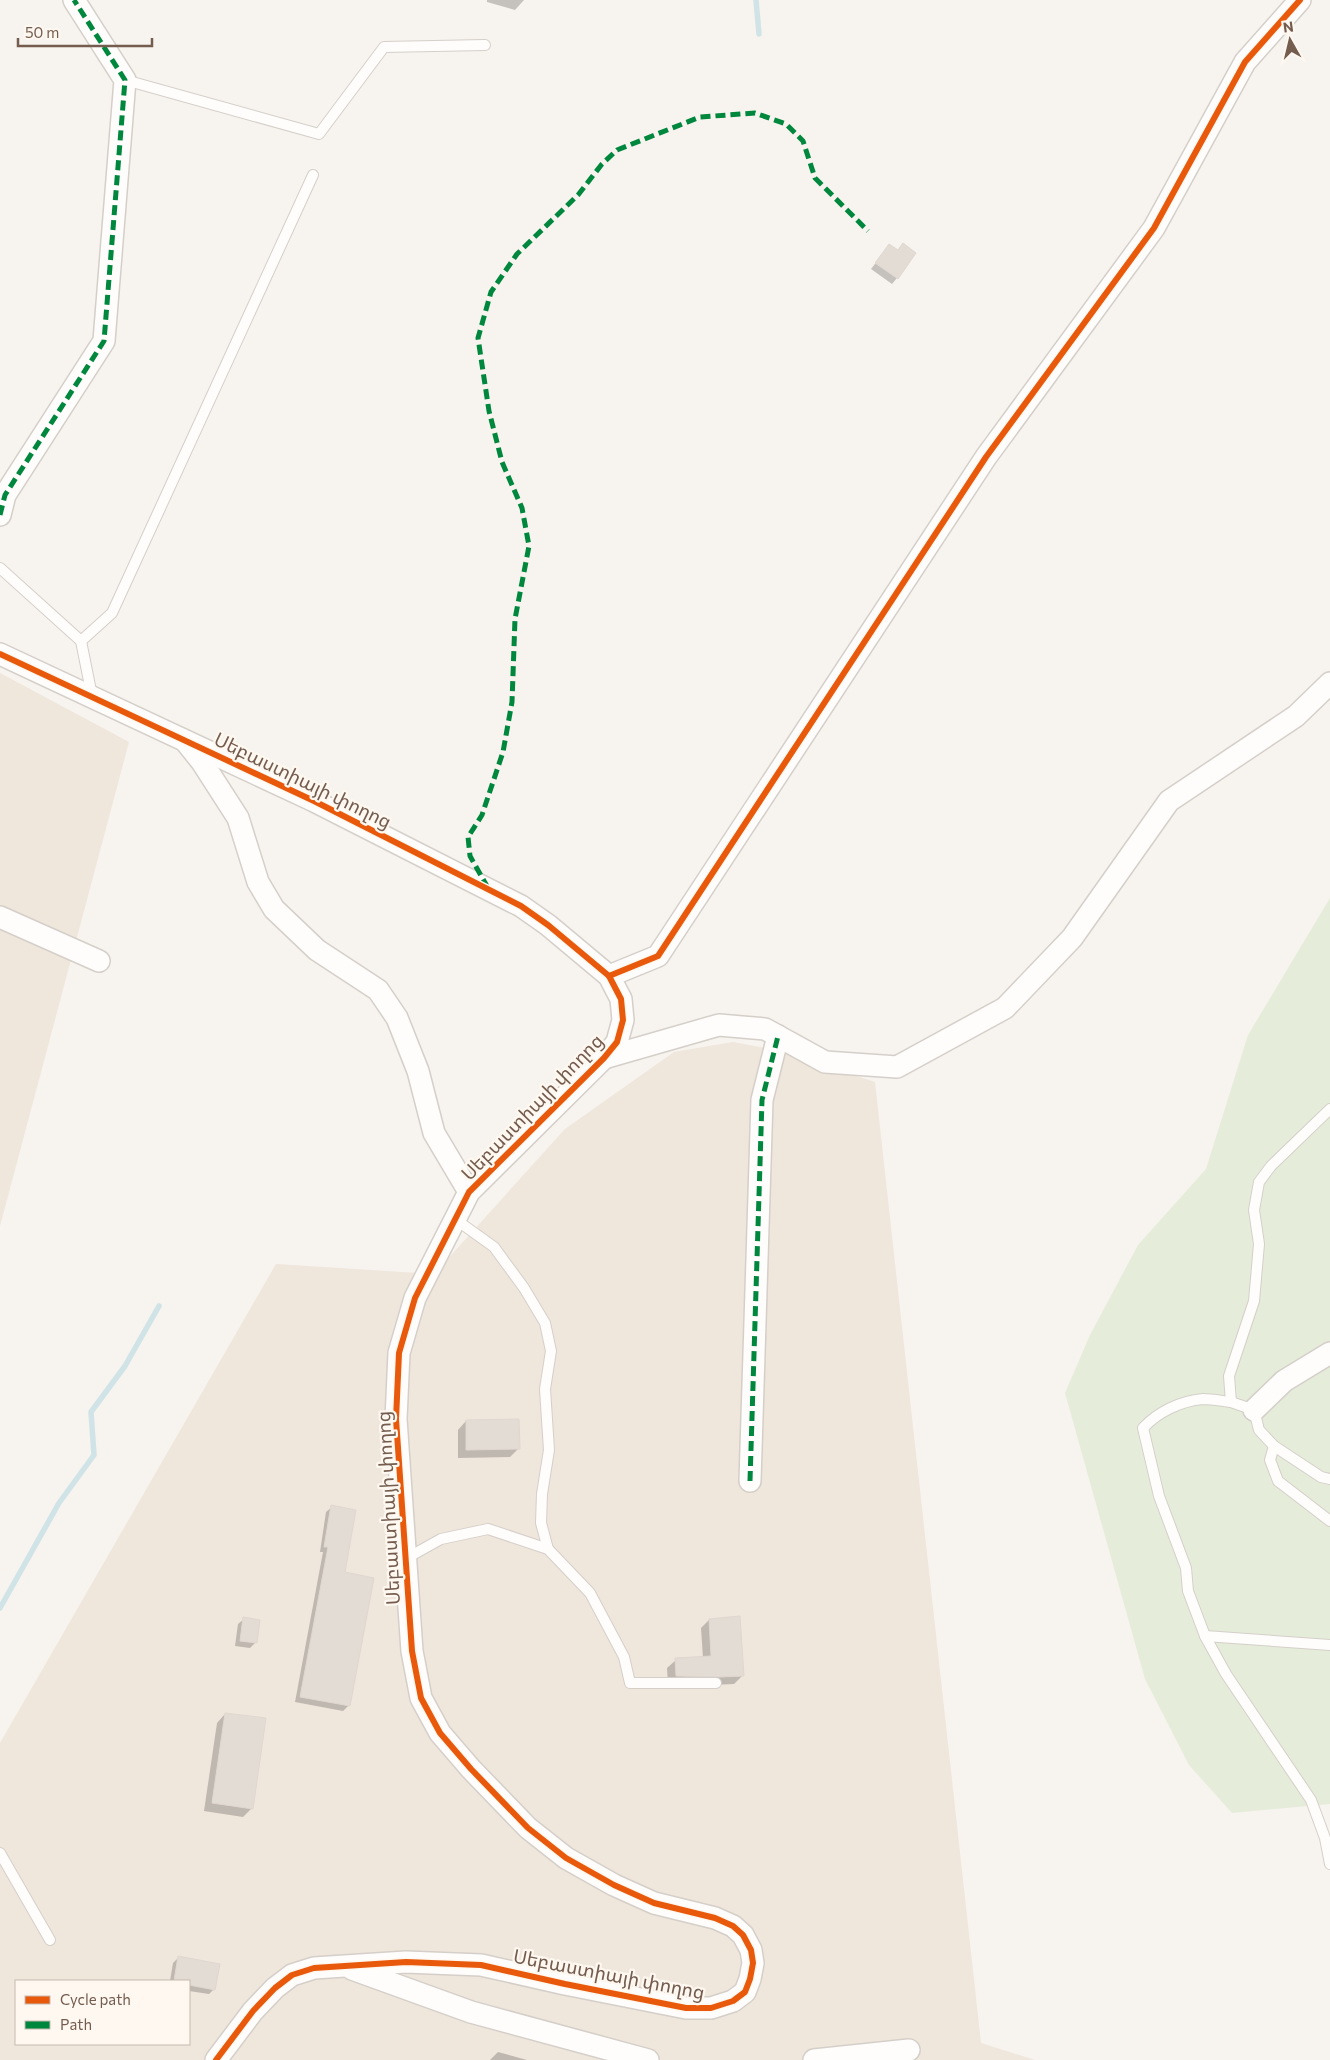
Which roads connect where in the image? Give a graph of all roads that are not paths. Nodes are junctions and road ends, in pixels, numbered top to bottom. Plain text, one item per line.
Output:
1 (74, 0) edge
2 (1300, 0) edge
3 (485, 45) dead end
4 (125, 80) junction
5 (313, 175) dead end
6 (2, 499) edge
7 (0, 568) edge
8 (81, 641) junction
9 (0, 654) edge
10 (1330, 683) edge
11 (92, 696) junction
12 (182, 738) junction
13 (1, 922) edge
14 (99, 961) dead end
15 (609, 976) junction
16 (778, 1036) junction
17 (604, 1058) junction
18 (1330, 1109) edge
19 (469, 1192) junction
20 (454, 1219) junction
21 (1330, 1352) edge
22 (1231, 1402) junction
23 (1254, 1410) junction
24 (1274, 1446) junction
25 (1330, 1479) edge
26 (750, 1481) dead end
27 (1330, 1521) edge
28 (548, 1549) junction
29 (404, 1560) junction
30 (1204, 1636) junction
31 (1330, 1645) edge
32 (716, 1683) dead end
33 (0, 1853) edge
34 (1330, 1864) edge
35 (50, 1940) dead end
36 (342, 1965) junction
37 (908, 2050) dead end
38 (216, 2060) edge
39 (648, 2060) edge
40 (814, 2060) edge

1 - 4 street
2 - 15 street
3 - 4 lane
4 - 6 street
5 - 8 lane
7 - 8 lane
8 - 11 lane
9 - 11 street, Սեբաստիայի փողոց
10 - 16 street
11 - 12 street, Սեբաստիայի փողոց
12 - 15 street, Սեբաստիայի փողոց
12 - 19 street
13 - 14 street
15 - 17 street, Սեբաստիայի փողոց
16 - 17 street
16 - 26 street
17 - 19 street, Սեբաստիայի փողոց
18 - 22 lane
19 - 20 street, Սեբաստիայի փողոց
20 - 28 lane
20 - 29 street, Սեբաստիայի փողոց
21 - 23 street
22 - 23 lane
22 - 30 lane
23 - 24 lane
24 - 25 lane
24 - 27 lane
28 - 29 lane
28 - 32 lane
29 - 36 street, Սեբաստիայի փողոց
30 - 31 lane
30 - 34 lane
33 - 35 lane
36 - 38 street, Սեբաստիայի փողոց
36 - 39 street
37 - 40 street

